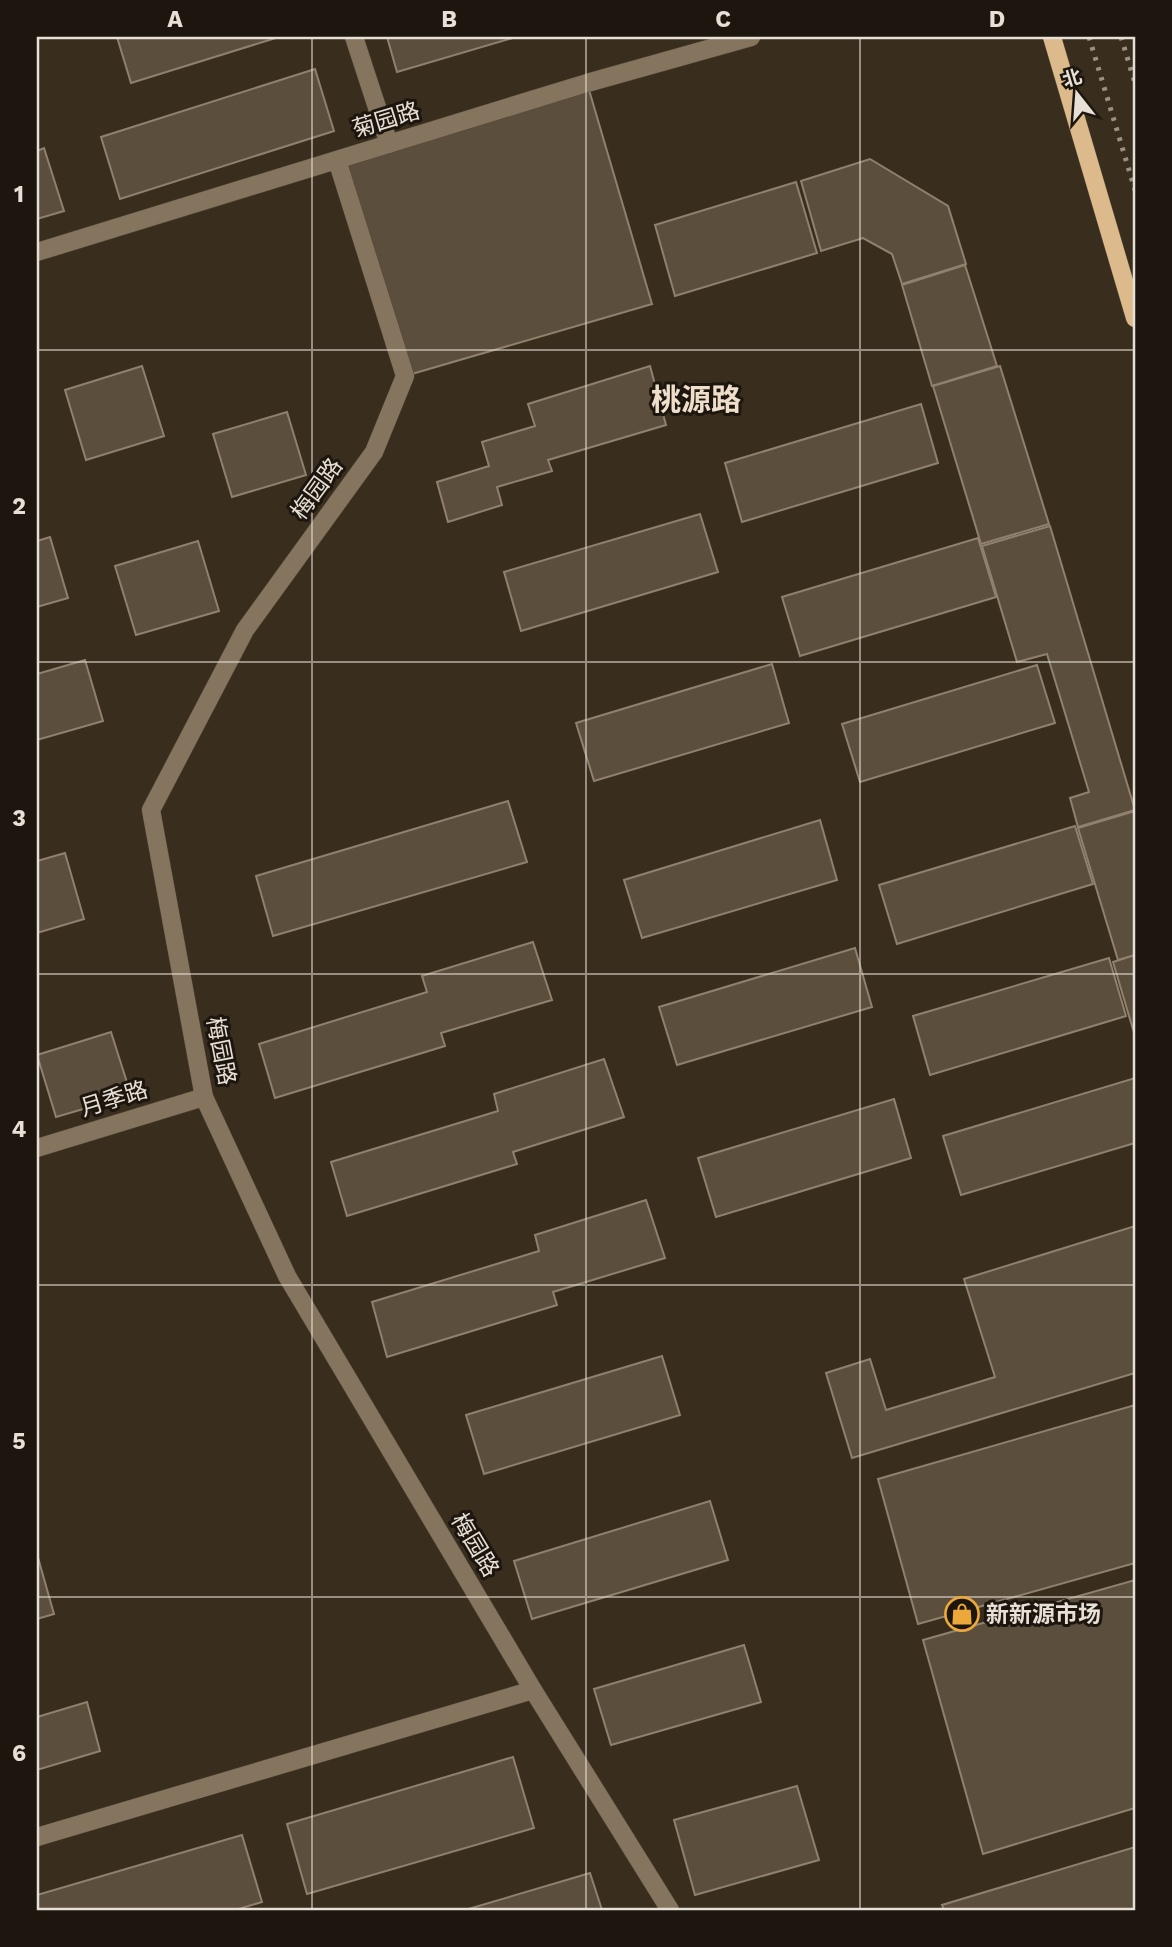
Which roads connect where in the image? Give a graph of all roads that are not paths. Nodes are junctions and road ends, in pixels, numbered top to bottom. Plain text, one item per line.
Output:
1 (354, 37) edge
2 (751, 37) edge
3 (1052, 37) edge
4 (389, 144) junction
5 (337, 160) junction
6 (37, 251) edge
7 (1135, 318) edge
8 (205, 1097) junction
9 (37, 1148) edge
10 (533, 1690) junction
11 (37, 1837) edge
12 (670, 1910) edge

1 - 4 street
2 - 4 street, 菊园路
3 - 7 main road
4 - 5 street, 菊园路
5 - 6 street, 菊园路
5 - 8 street, 梅园路
8 - 9 street, 月季路
8 - 10 street, 梅园路
10 - 11 street
10 - 12 street, 梅园路

